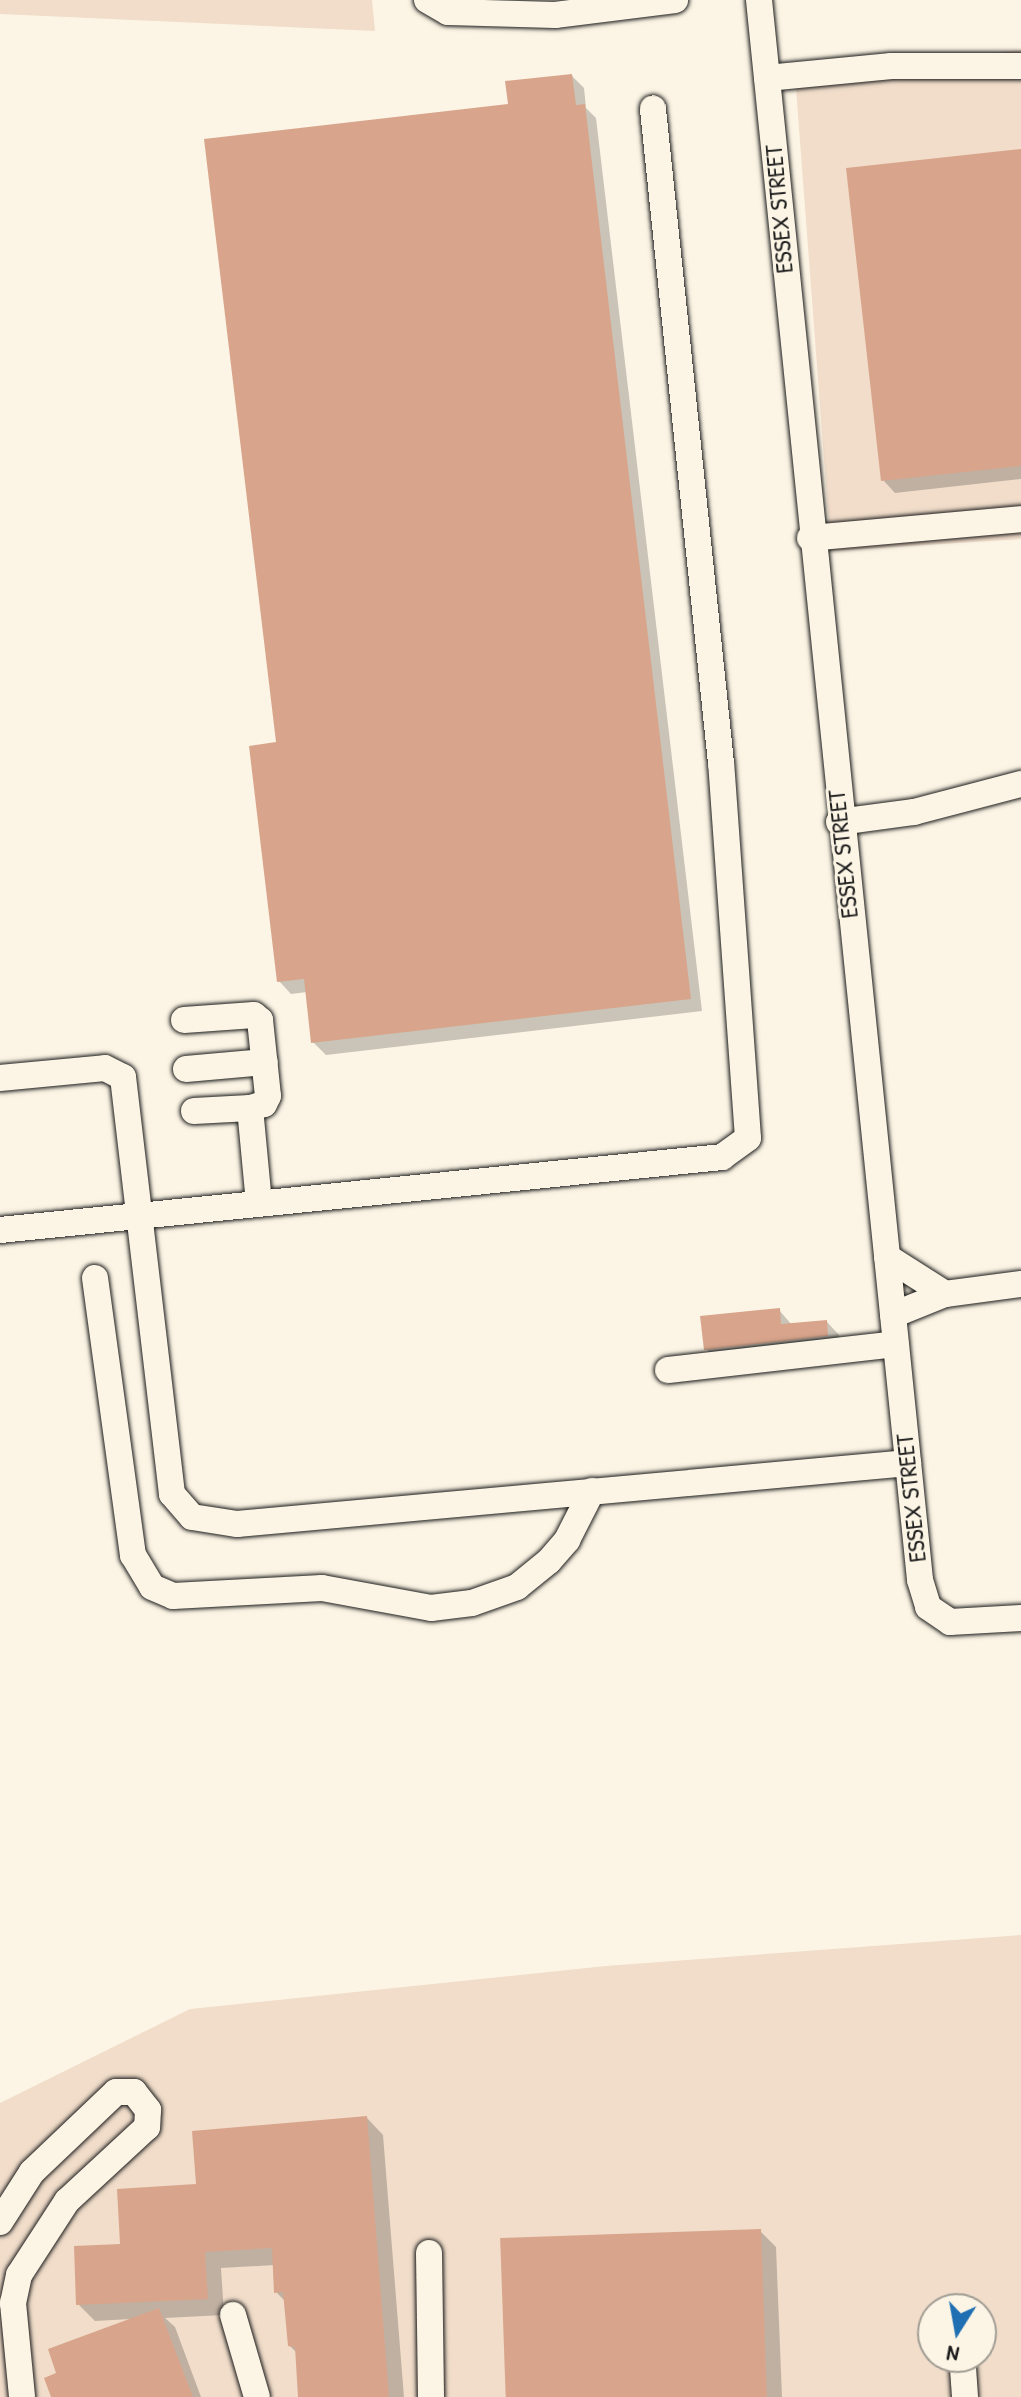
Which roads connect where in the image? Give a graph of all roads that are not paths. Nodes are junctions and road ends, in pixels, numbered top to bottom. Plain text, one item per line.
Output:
1 (427, 0) edge
2 (675, 0) edge
3 (759, 0) edge
4 (1021, 66) edge
5 (767, 78) junction
6 (653, 109) dead end
7 (1021, 519) edge
8 (810, 538) junction
9 (1021, 784) edge
10 (839, 822) junction
11 (184, 1020) dead end
12 (265, 1062) junction
13 (186, 1069) dead end
14 (0, 1078) edge
15 (250, 1108) junction
16 (194, 1111) dead end
17 (259, 1204) junction
18 (143, 1217) junction
19 (0, 1230) edge
20 (887, 1257) junction
21 (95, 1278) dead end
22 (1021, 1284) edge
23 (945, 1294) junction
24 (893, 1315) junction
25 (896, 1344) junction
26 (668, 1370) dead end
27 (908, 1463) junction
28 (592, 1491) junction
29 (1021, 1618) edge
30 (0, 2222) edge
31 (429, 2253) dead end
32 (233, 2315) dead end
33 (963, 2373) edge
34 (22, 2397) edge
35 (257, 2397) edge
36 (431, 2397) edge
37 (965, 2397) edge

1 - 2 street
3 - 5 street, ESSEX STREET
4 - 5 street
5 - 8 street, ESSEX STREET
6 - 17 street
7 - 8 street
8 - 10 street, ESSEX STREET
9 - 10 street
10 - 20 street, ESSEX STREET
11 - 12 street
12 - 13 street
12 - 15 street
14 - 18 street
15 - 16 street
15 - 17 street
17 - 18 street
18 - 19 street
18 - 28 street
20 - 23 street
20 - 24 street, ESSEX STREET
21 - 28 street
22 - 23 street
23 - 24 street
24 - 25 street, ESSEX STREET
25 - 26 street
25 - 27 street, ESSEX STREET
27 - 28 street
27 - 29 street, ESSEX STREET
30 - 34 street
31 - 36 street
32 - 35 street
33 - 37 street

